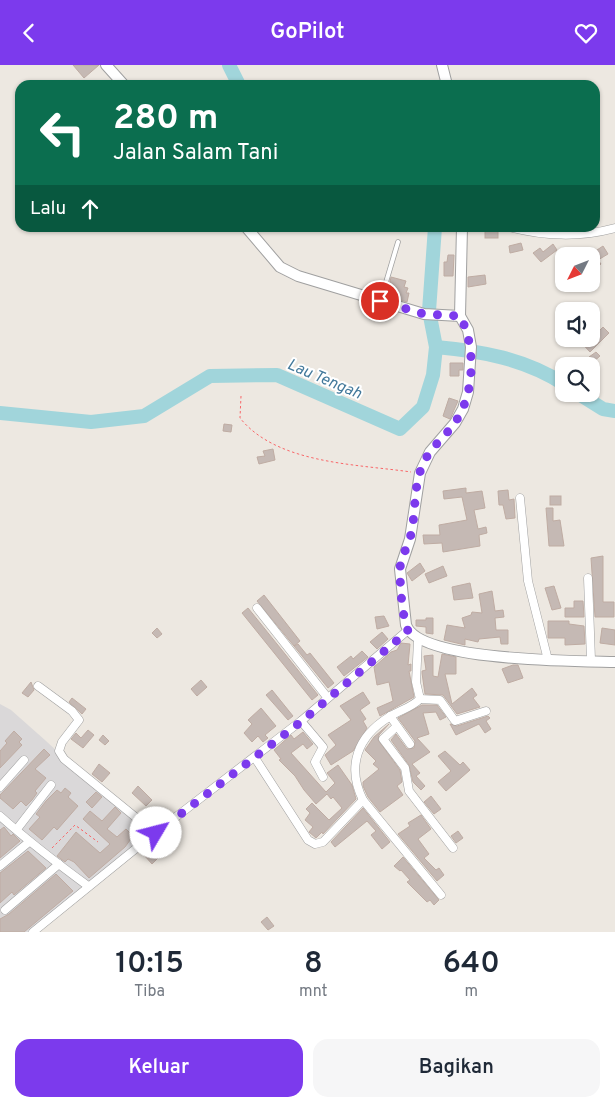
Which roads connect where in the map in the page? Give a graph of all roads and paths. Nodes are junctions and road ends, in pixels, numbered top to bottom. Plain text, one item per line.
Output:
1 (106, 65) edge
2 (442, 65) edge
3 (120, 80) edge
4 (446, 80) edge
5 (615, 228) edge
6 (600, 231) edge
7 (250, 232) edge
8 (462, 232) edge
9 (529, 232) edge
10 (596, 232) edge
11 (398, 242) dead end
12 (380, 301) junction
13 (455, 316) junction
14 (241, 396) dead end
15 (420, 473) junction
16 (520, 497) dead end
17 (588, 578) dead end
18 (258, 608) dead end
19 (408, 631) junction
20 (418, 640) junction
21 (591, 659) junction
22 (548, 660) junction
23 (615, 662) edge
24 (38, 686) dead end
25 (327, 697) junction
26 (420, 699) junction
27 (486, 711) dead end
28 (390, 716) junction
29 (302, 721) junction
30 (396, 727) junction
31 (410, 743) dead end
32 (255, 758) junction
33 (24, 760) dead end
34 (323, 777) dead end
35 (51, 785) dead end
36 (0, 787) edge
37 (363, 800) junction
38 (1, 820) edge
39 (17, 829) junction
40 (156, 833) junction
41 (29, 842) junction
42 (98, 842) dead end
43 (453, 848) dead end
44 (47, 854) junction
45 (59, 864) junction
46 (0, 866) edge
47 (88, 886) junction
48 (441, 895) dead end
49 (5, 910) dead end
50 (33, 932) edge

1 - 3 street
2 - 4 street
5 - 6 street
7 - 12 street
8 - 13 street
9 - 10 street
11 - 12 lane
12 - 13 street
13 - 15 street
14 - 15 path
15 - 19 street
16 - 22 street
17 - 21 street
18 - 25 street
19 - 20 street
19 - 25 street
20 - 22 street
20 - 26 street
21 - 22 street
21 - 23 street
24 - 40 street
25 - 29 street
26 - 27 street
26 - 28 street
28 - 30 street
28 - 37 street
29 - 32 street
29 - 34 street
30 - 31 street
30 - 43 street
32 - 37 street
32 - 40 street
33 - 36 street
35 - 39 street
37 - 48 street
38 - 39 street
39 - 41 street
40 - 47 street
41 - 44 street
41 - 46 street
42 - 44 path
44 - 45 street
45 - 47 street
45 - 49 street
47 - 50 street

